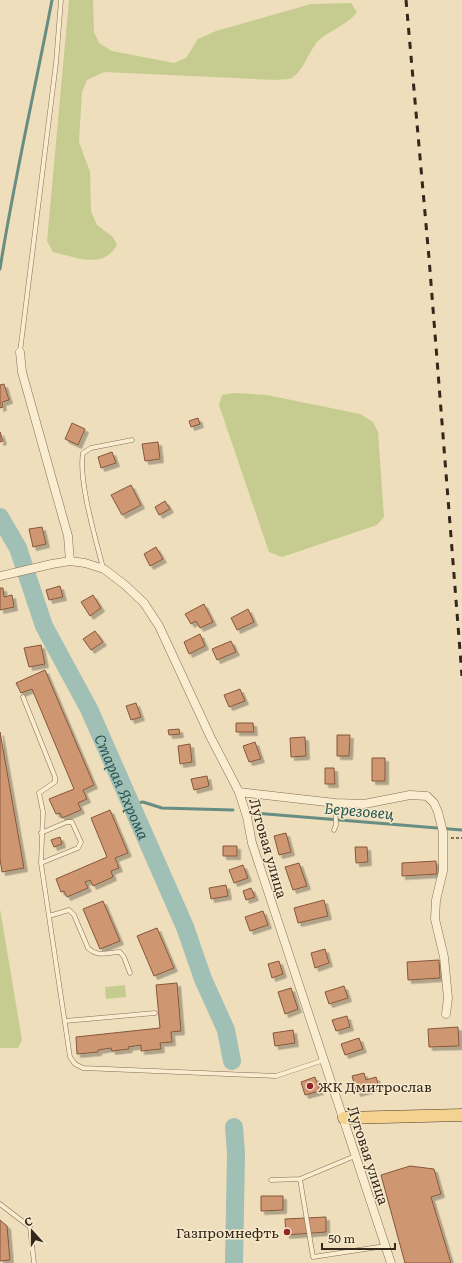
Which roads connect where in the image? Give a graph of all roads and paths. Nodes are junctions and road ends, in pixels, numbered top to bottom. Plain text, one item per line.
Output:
1 (61, 0) edge
2 (20, 352) joint
3 (132, 440) dead end
4 (70, 561) junction
5 (104, 569) junction
6 (0, 576) edge
7 (23, 698) dead end
8 (239, 792) junction
9 (335, 803) junction
10 (334, 830) dead end
11 (42, 833) junction
12 (40, 863) junction
13 (49, 916) junction
14 (130, 973) dead end
15 (155, 1013) dead end
16 (446, 1014) dead end
17 (65, 1021) junction
18 (324, 1060) junction
19 (462, 1115) edge
20 (344, 1118) junction
21 (356, 1156) junction
22 (300, 1179) junction
23 (271, 1180) dead end
24 (0, 1204) edge
25 (385, 1246) junction
26 (34, 1263) edge
27 (391, 1263) edge

1 - 2 lane
2 - 4 street
3 - 5 lane
4 - 5 street, Луговая улица
4 - 6 street, Луговая улица
5 - 8 street, Луговая улица
7 - 11 lane
8 - 9 street
8 - 18 street, Луговая улица
9 - 10 lane
9 - 16 street
11 - 12 lane
11 - 12 lane
12 - 13 lane
13 - 14 lane
13 - 17 lane
15 - 17 lane
17 - 18 lane
18 - 20 street, Луговая улица
19 - 20 main road
20 - 21 street, Луговая улица
21 - 22 lane
21 - 25 street, Луговая улица
22 - 23 lane
22 - 25 lane
24 - 26 lane
25 - 27 street, Луговая улица

